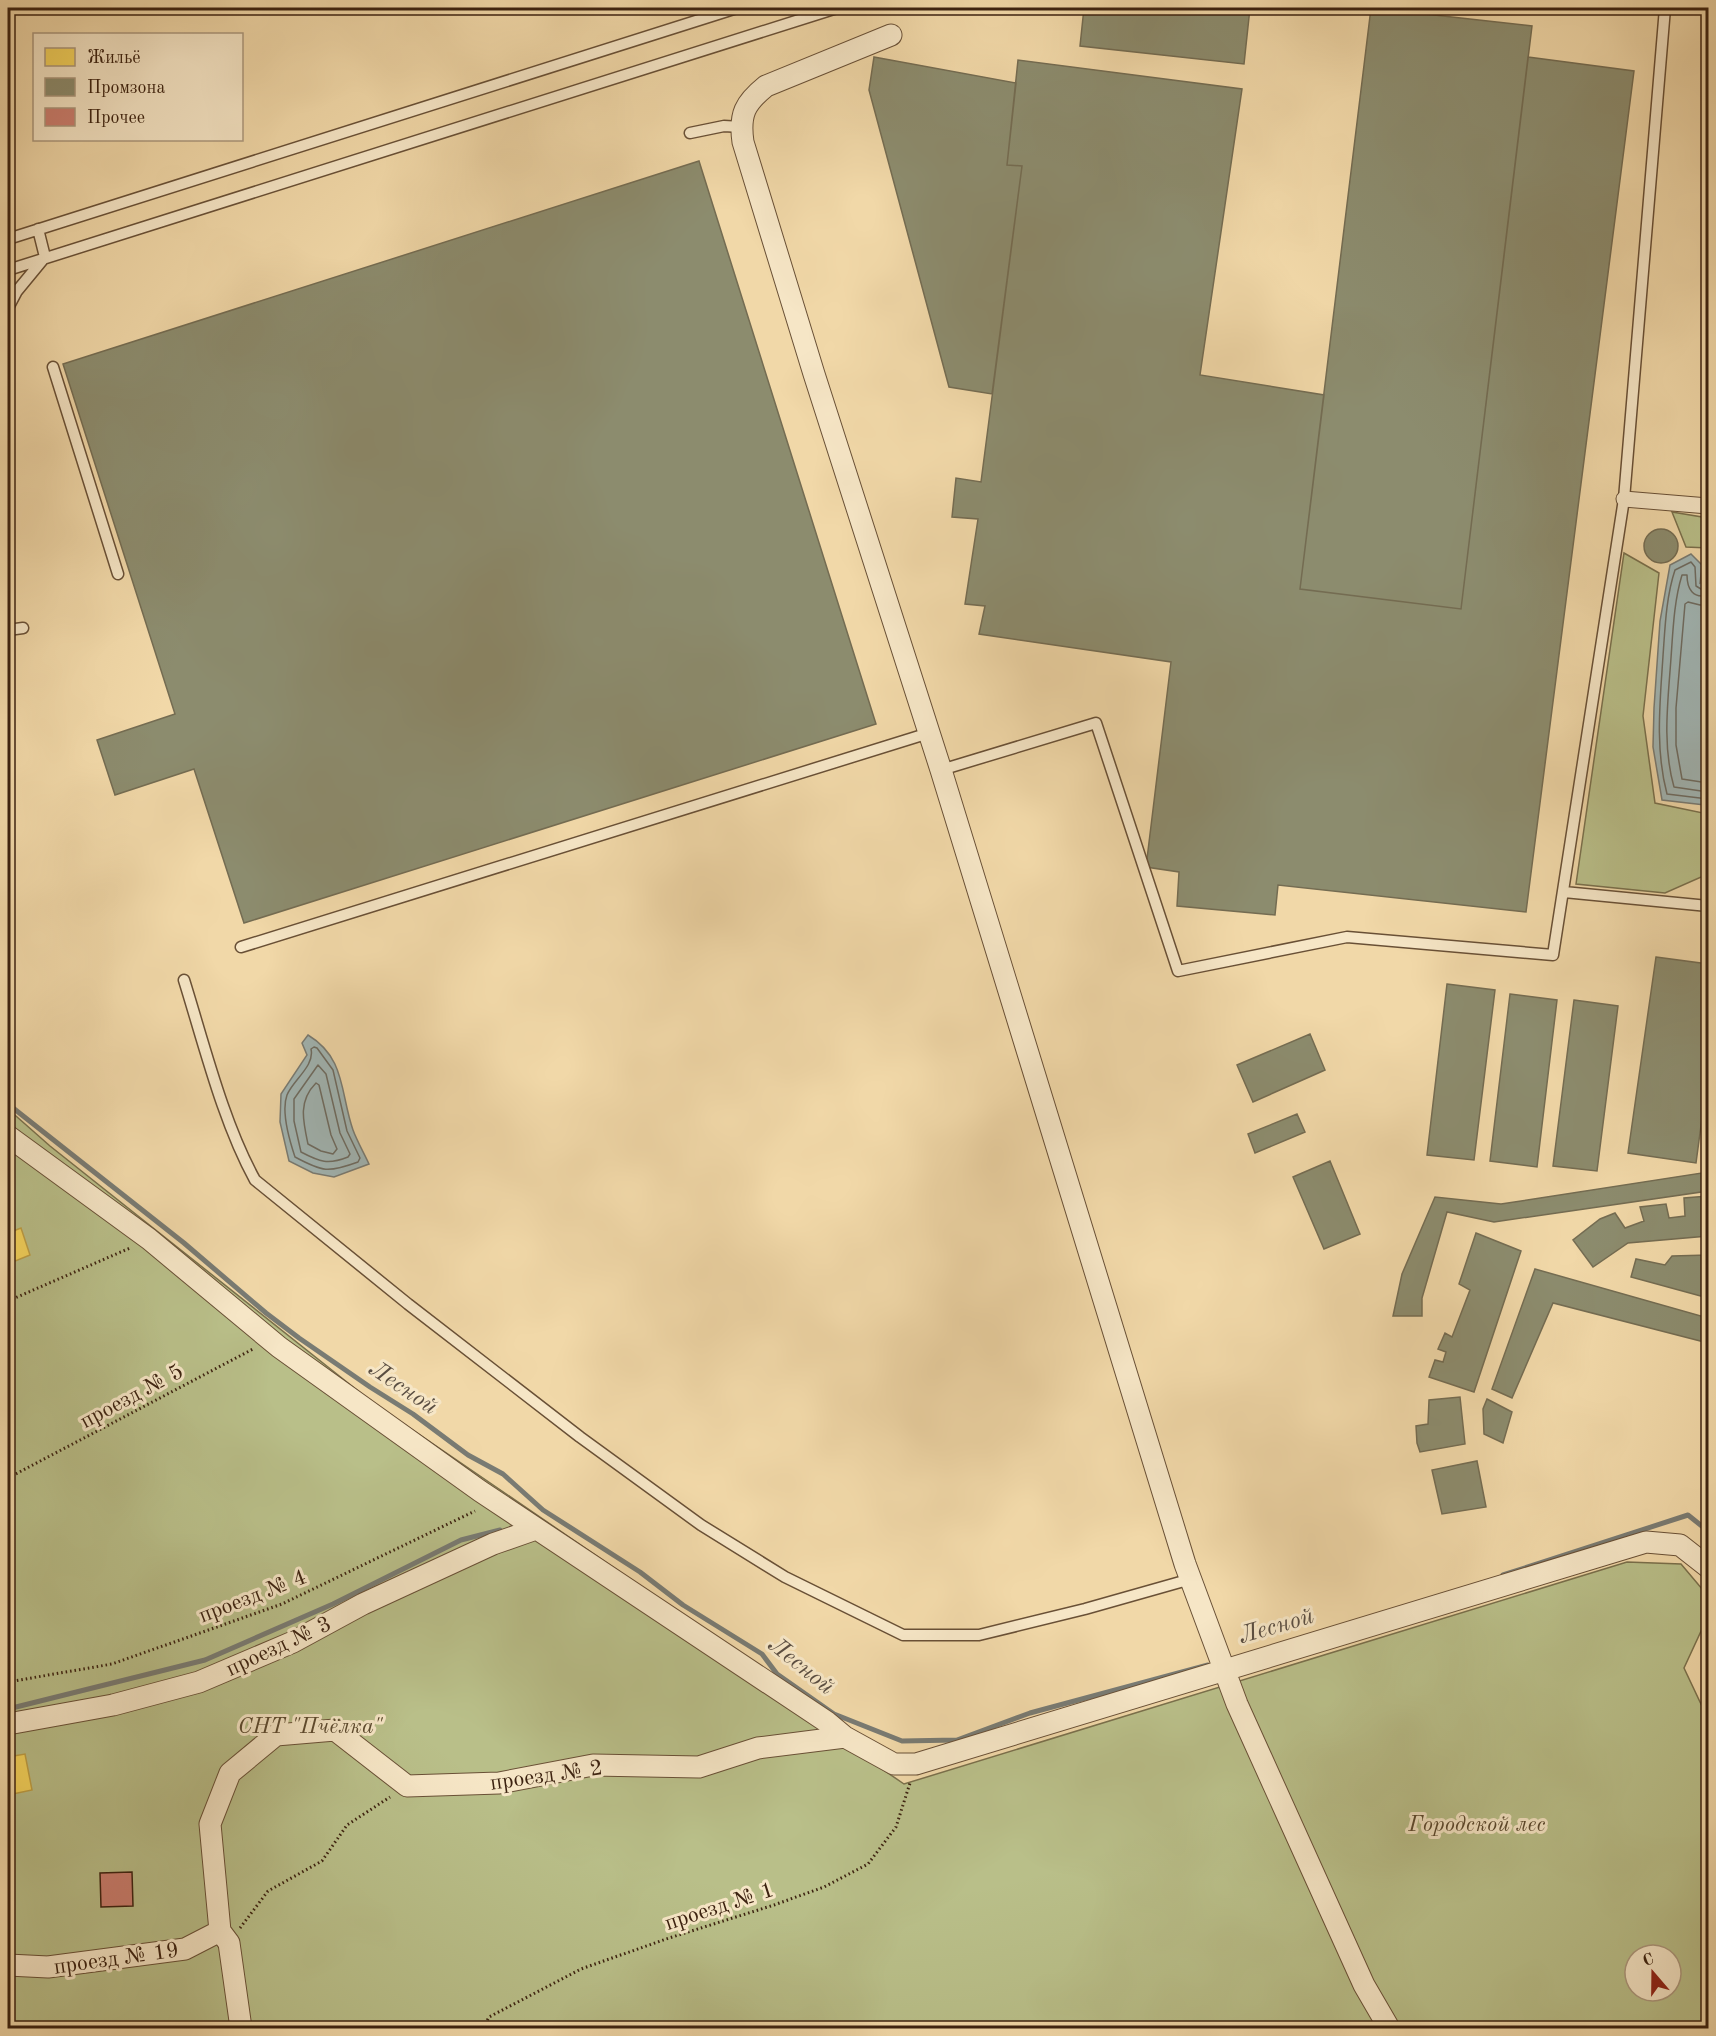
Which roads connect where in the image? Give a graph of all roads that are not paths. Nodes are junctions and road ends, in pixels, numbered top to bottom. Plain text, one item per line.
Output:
1 (737, 8) edge
2 (837, 8) edge
3 (1665, 8) edge
4 (1684, 8) edge
5 (1708, 8) edge
6 (891, 34) dead end
7 (741, 127) junction
8 (690, 133) dead end
9 (38, 229) junction
10 (8, 239) edge
11 (45, 257) junction
12 (8, 270) edge
13 (8, 308) edge
14 (52, 367) dead end
15 (1624, 499) junction
16 (1708, 507) edge
17 (118, 574) dead end
18 (23, 628) dead end
19 (8, 630) edge
20 (929, 733) junction
21 (941, 770) junction
22 (1564, 892) junction
23 (1708, 906) edge
24 (242, 947) dead end
25 (184, 980) dead end
26 (8, 1136) edge
27 (536, 1529) junction
28 (1708, 1567) edge
29 (1191, 1579) junction
30 (1225, 1670) junction
31 (8, 1724) edge
32 (845, 1737) junction
33 (225, 1937) junction
34 (8, 1965) edge
35 (241, 2028) edge
36 (1389, 2028) edge

1 - 9 lane
2 - 11 lane
3 - 15 lane
4 - 5 lane
6 - 7 street
7 - 8 lane
7 - 20 street
9 - 10 lane
9 - 11 lane
11 - 12 lane
11 - 13 lane
14 - 17 lane
15 - 16 street
15 - 22 lane
18 - 19 lane
20 - 21 street
20 - 24 lane
21 - 22 lane
21 - 29 street
22 - 23 lane
25 - 29 lane
26 - 27 street
27 - 31 street, проезд № 3
27 - 32 street
28 - 30 street
29 - 30 street
30 - 32 street
30 - 36 street
32 - 33 street, проезд № 2
33 - 34 street, проезд № 19
33 - 35 street

